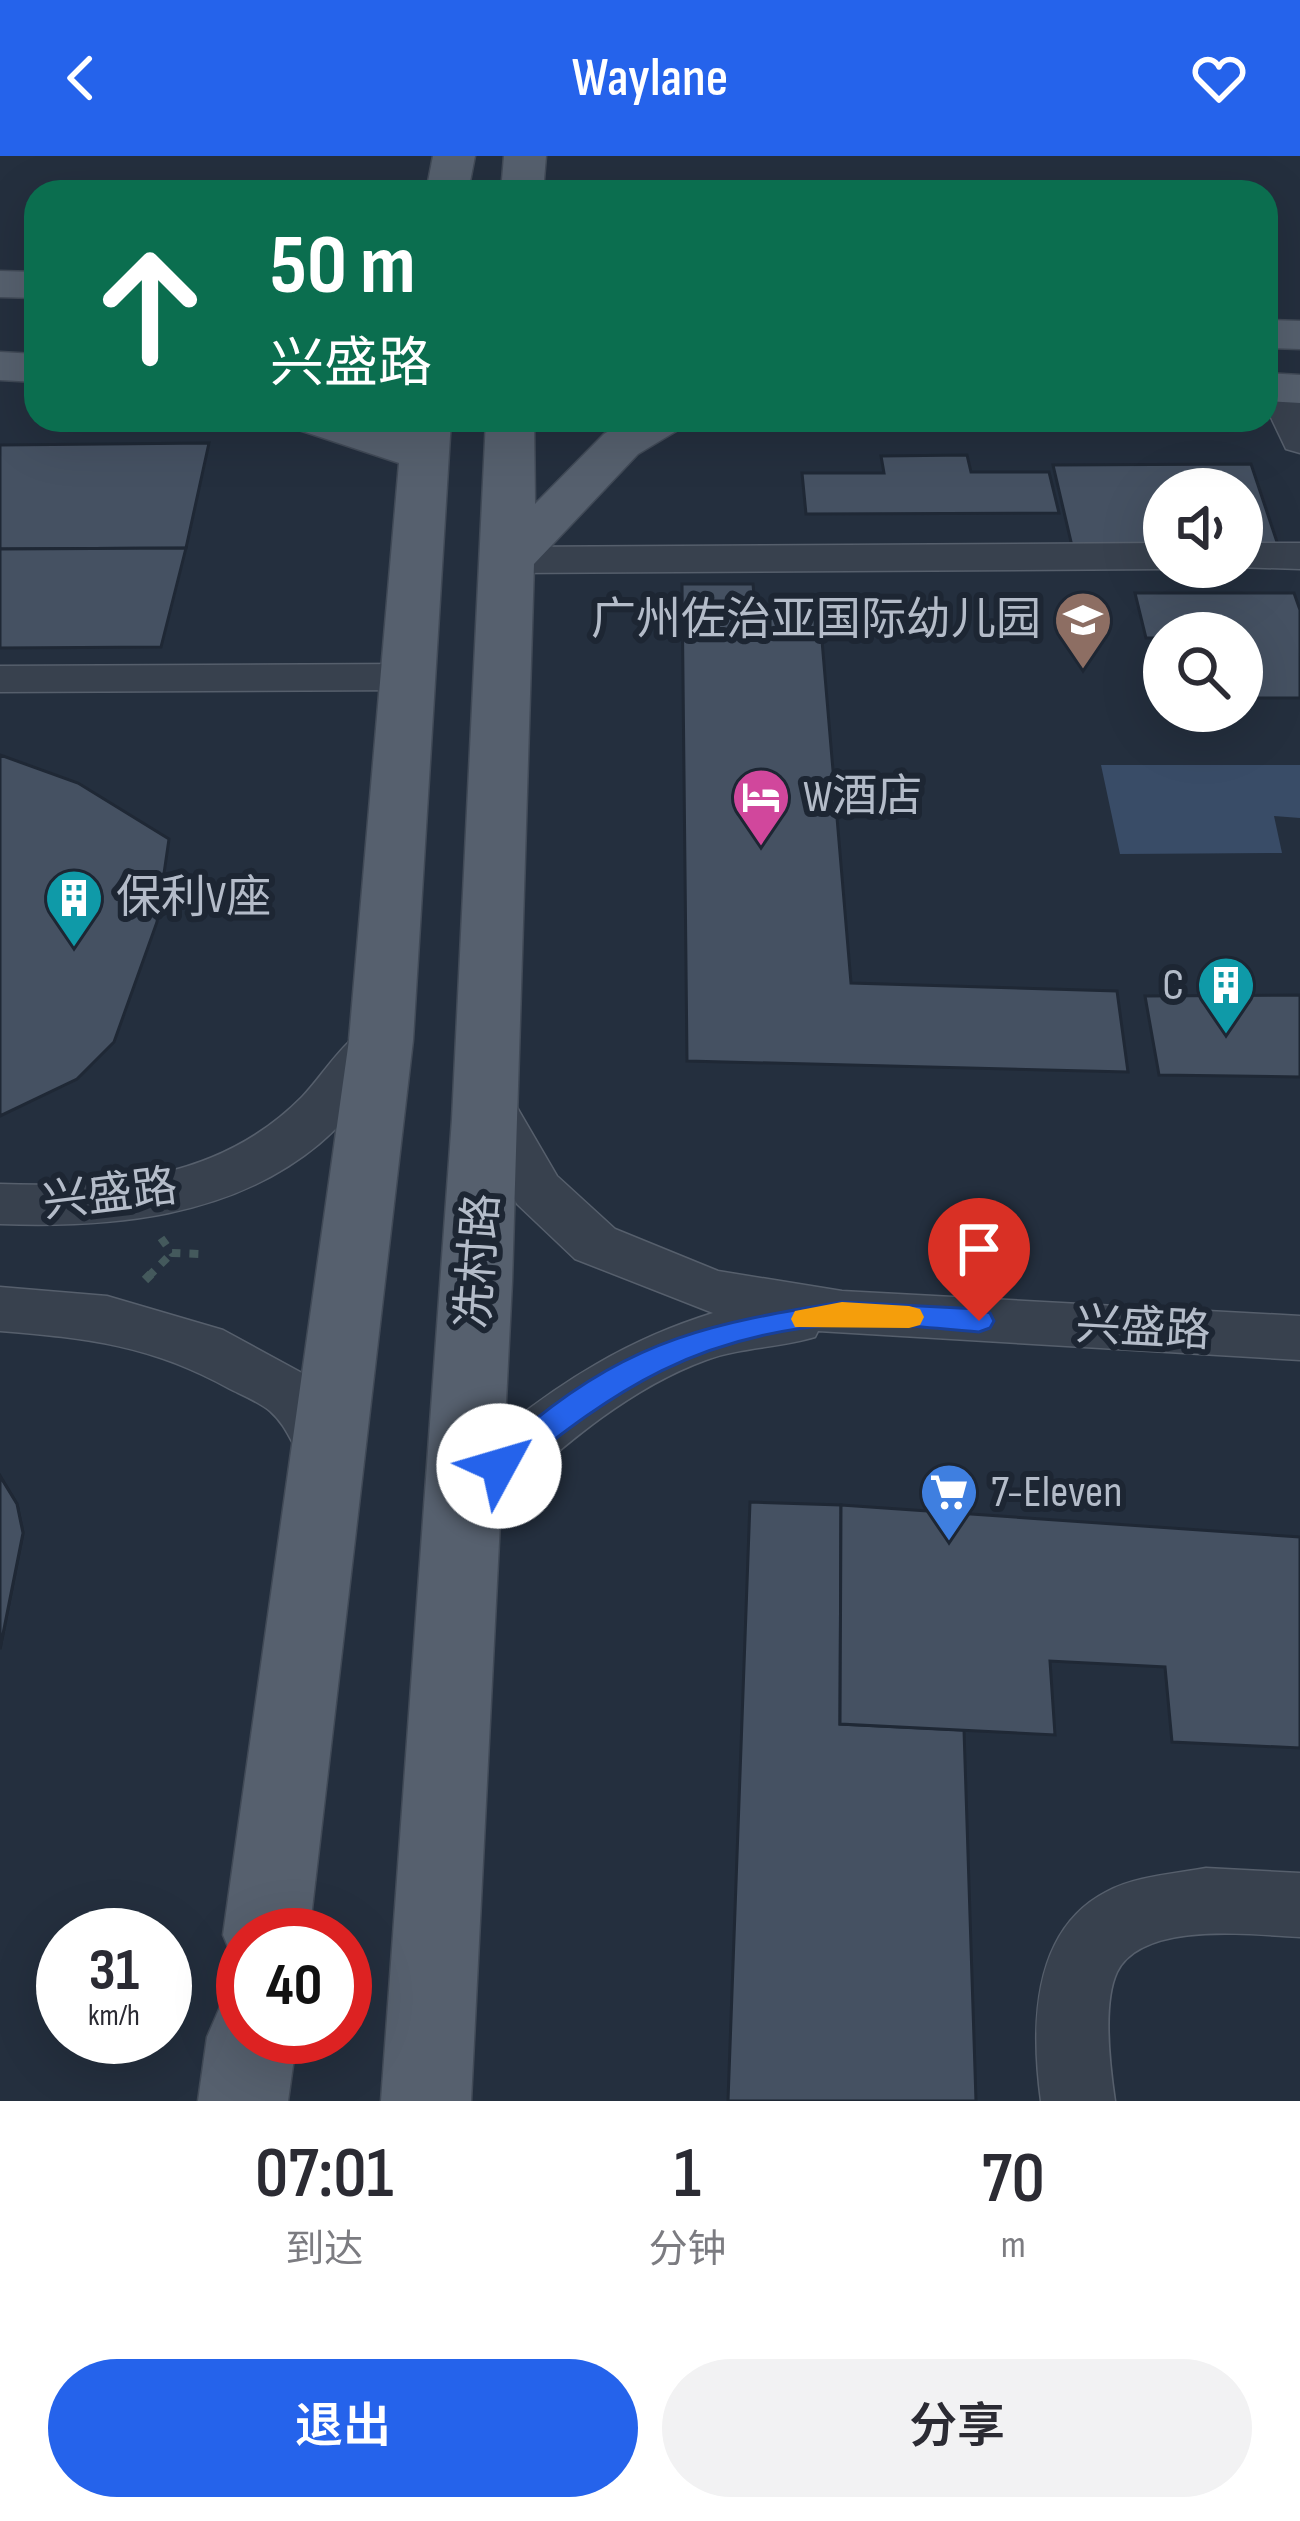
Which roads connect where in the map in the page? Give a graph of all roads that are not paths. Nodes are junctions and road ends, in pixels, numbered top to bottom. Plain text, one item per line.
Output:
1 (1281, 388) edge
2 (389, 432) edge
3 (510, 432) edge
4 (641, 432) edge
5 (425, 438) edge
6 (1300, 441) edge
7 (1143, 556) edge
8 (1263, 556) edge
9 (1300, 556) edge
10 (789, 557) junction
11 (509, 560) junction
12 (795, 604) dead end
13 (407, 677) junction
14 (0, 679) edge
15 (381, 1040) junction
16 (489, 1105) junction
17 (0, 1204) edge
18 (0, 1310) edge
19 (842, 1313) junction
20 (1300, 1338) edge
21 (328, 1448) junction
22 (464, 1496) junction
23 (1300, 1905) edge
24 (269, 1908) edge
25 (248, 2064) edge
26 (243, 2101) edge
27 (426, 2101) edge
28 (1078, 2101) edge

1 - 6 street
2 - 5 main road
3 - 11 main road, 冼村路
4 - 11 main road
5 - 13 main road
7 - 10 street
8 - 9 street
10 - 11 street
10 - 12 street
11 - 16 main road, 冼村路
13 - 14 street
13 - 15 main road
15 - 17 street, 兴盛路
15 - 21 main road
16 - 19 street
16 - 22 main road, 冼村路
18 - 21 street
19 - 20 street, 兴盛路
19 - 22 street
21 - 24 main road
22 - 27 main road, 冼村路
23 - 28 street
25 - 26 main road

